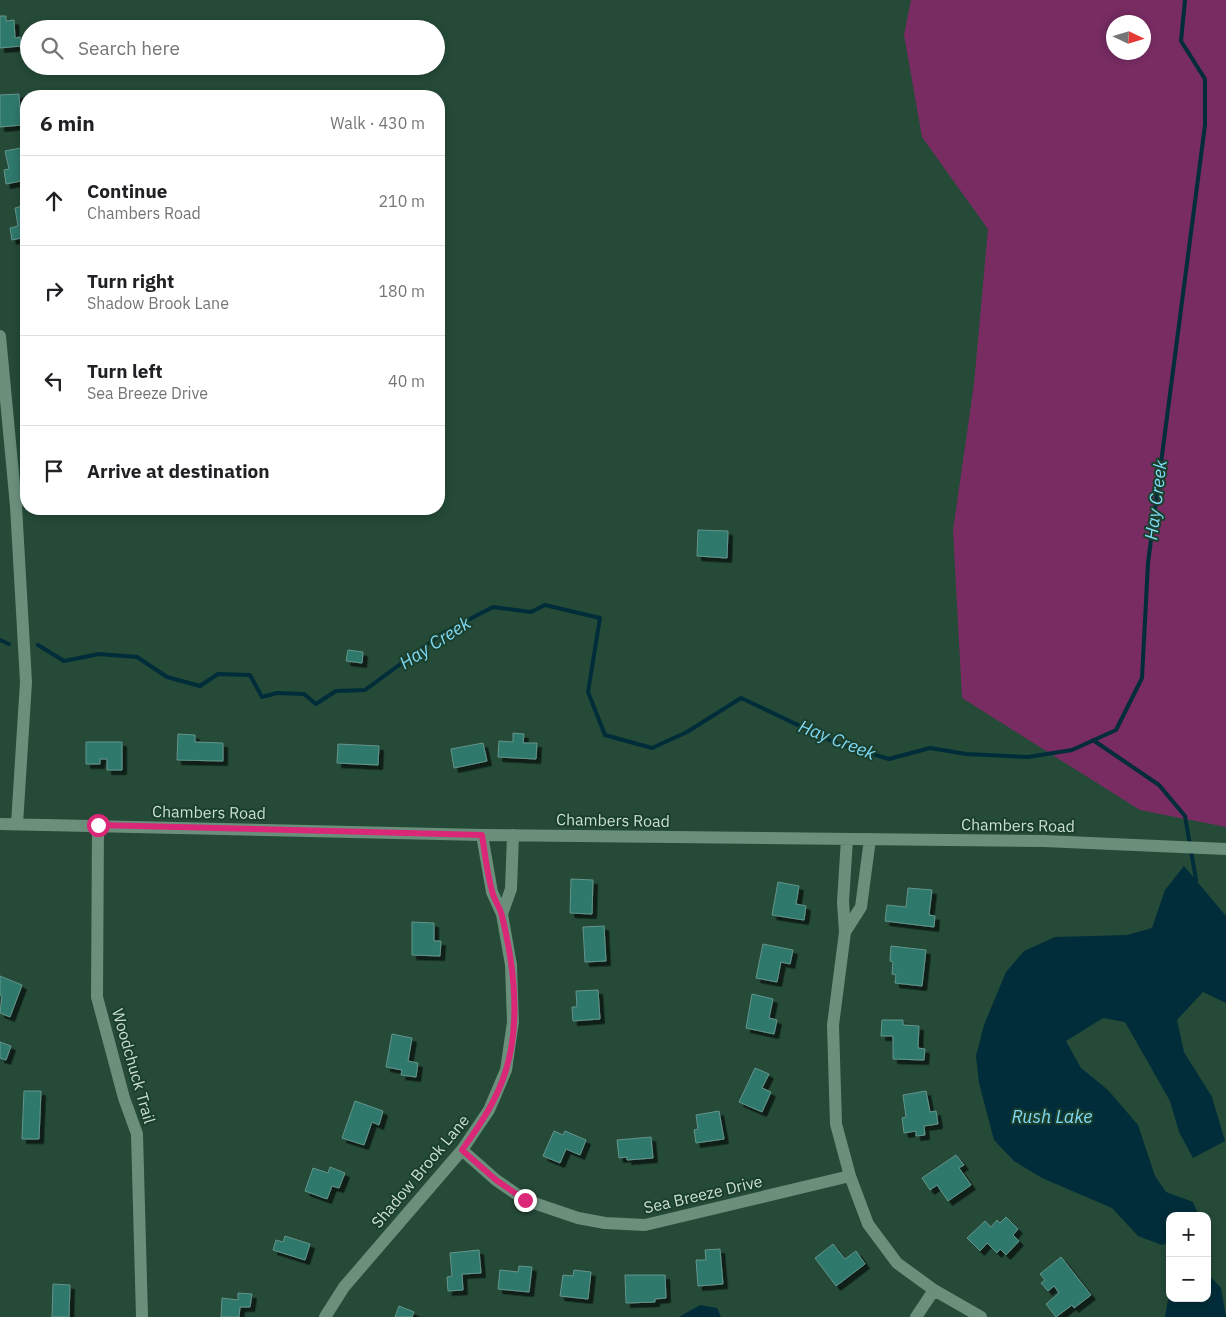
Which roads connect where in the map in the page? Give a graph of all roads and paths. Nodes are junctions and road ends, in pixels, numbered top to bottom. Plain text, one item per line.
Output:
1 (0, 336) edge
2 (0, 824) edge
3 (17, 824) junction
4 (98, 825) junction
5 (482, 835) junction
6 (513, 836) junction
7 (847, 839) junction
8 (870, 839) junction
9 (1226, 848) edge
10 (502, 914) junction
11 (844, 932) junction
12 (462, 1150) junction
13 (850, 1176) junction
14 (934, 1290) junction
15 (142, 1317) edge
16 (325, 1317) edge
17 (916, 1317) edge
18 (980, 1317) edge

1 - 3 street
2 - 3 street, Chambers Road
3 - 4 street, Chambers Road
4 - 5 street, Chambers Road
4 - 15 street, Woodchuck Trail
5 - 6 street, Chambers Road
5 - 10 street, Shadow Brook Lane
6 - 7 street, Chambers Road
6 - 10 street, Shadow Brook Lane
7 - 8 street, Chambers Road
7 - 11 street
8 - 9 street, Chambers Road
8 - 11 street
10 - 12 street, Shadow Brook Lane
11 - 13 street
12 - 13 street, Sea Breeze Drive
12 - 16 street, Shadow Brook Lane
13 - 14 street
14 - 17 street
14 - 18 street

